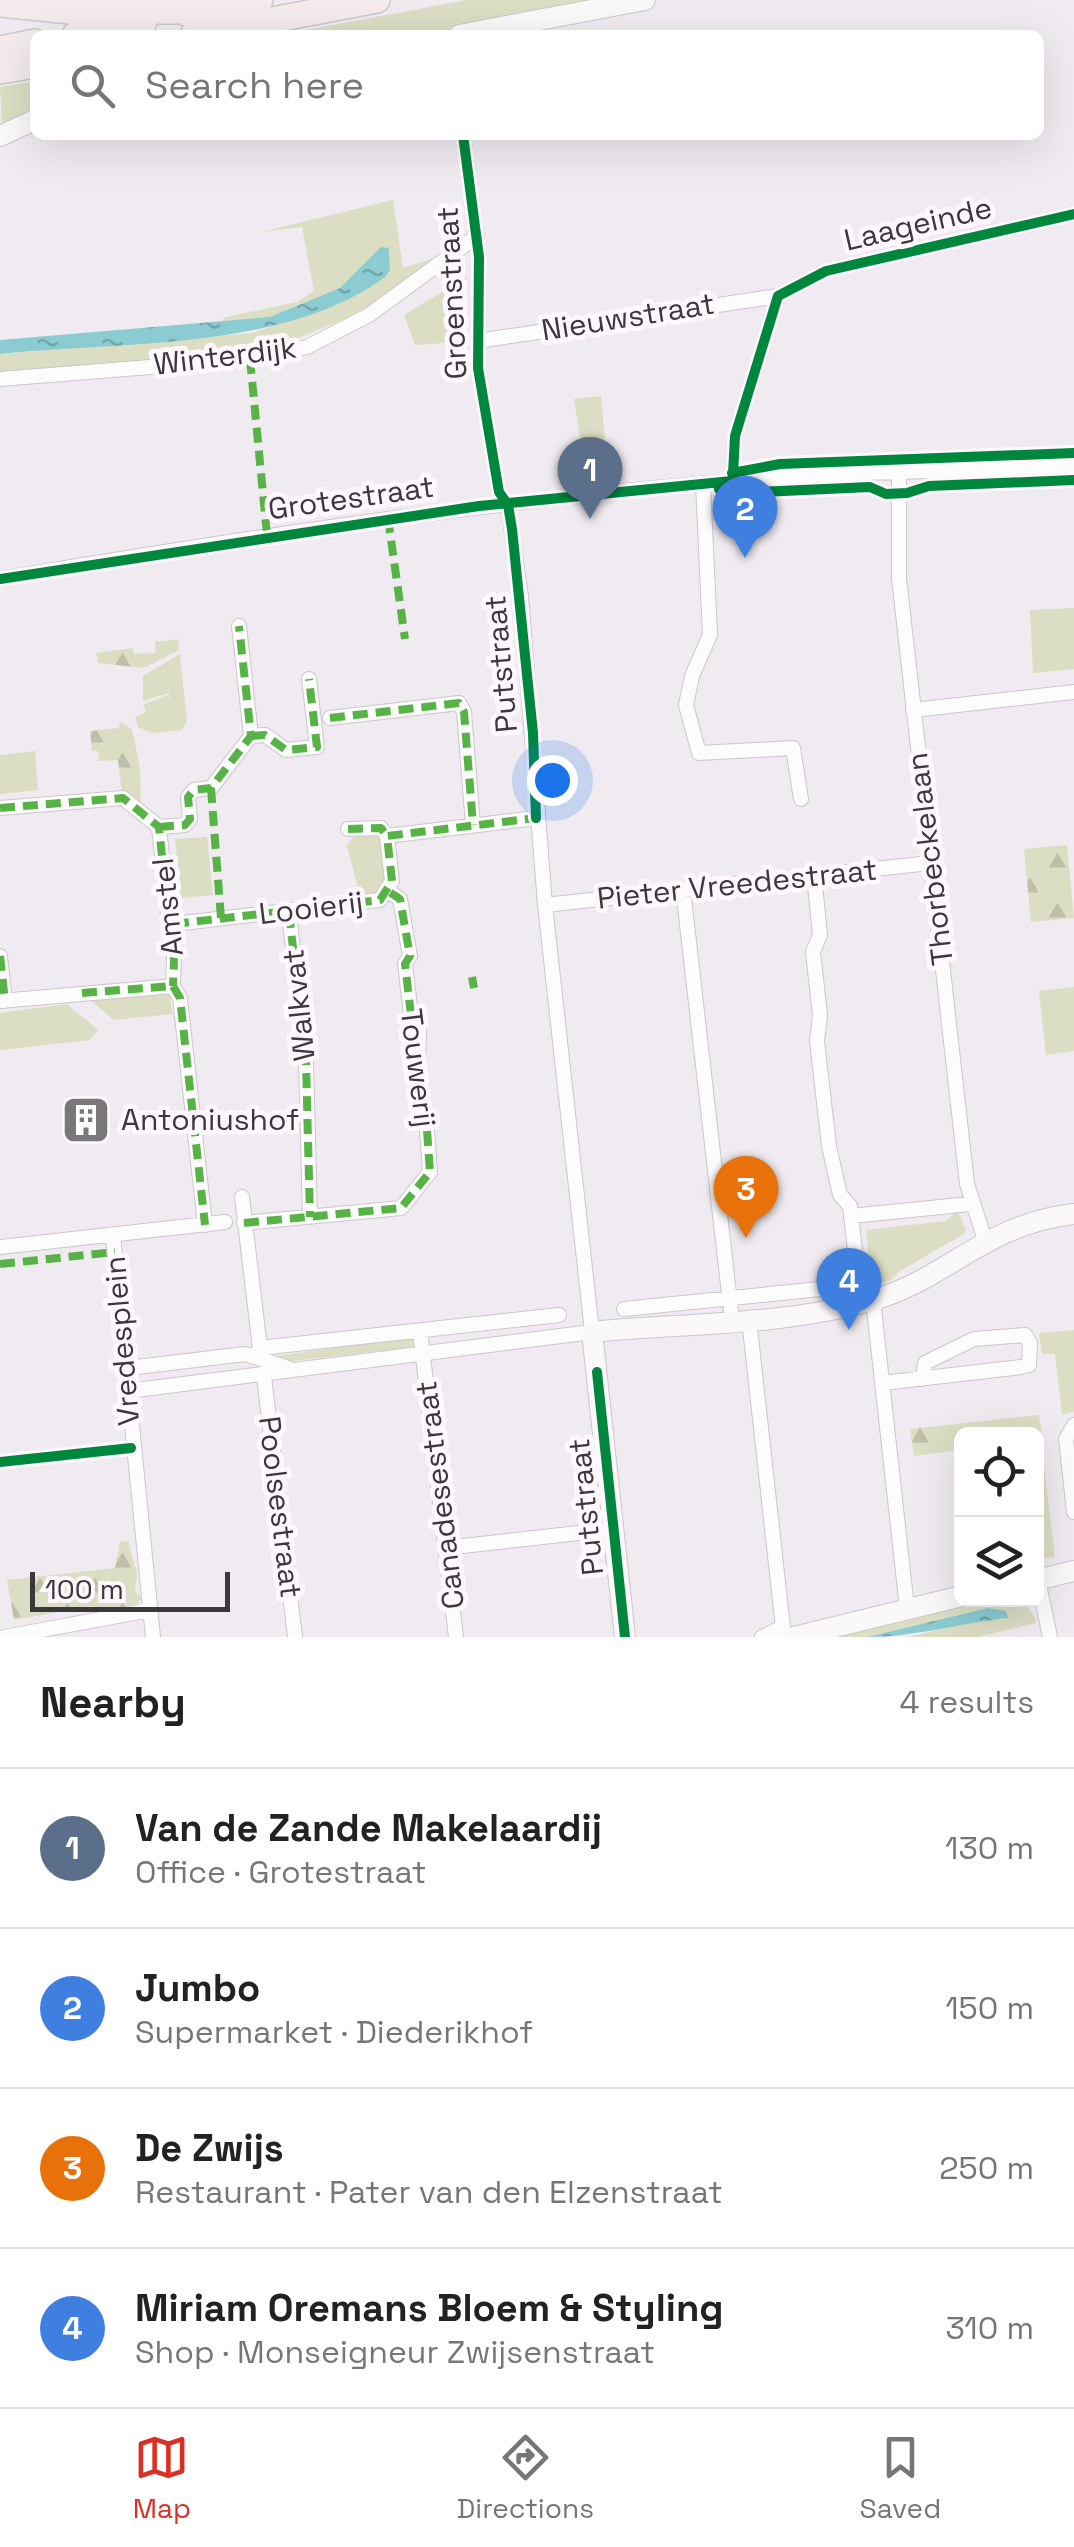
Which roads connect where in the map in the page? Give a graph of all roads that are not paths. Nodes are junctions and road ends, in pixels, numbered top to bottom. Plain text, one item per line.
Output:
1 (260, 0) edge
2 (377, 0) edge
3 (645, 0) edge
4 (0, 4) edge
5 (204, 11) junction
6 (102, 30) edge
7 (218, 30) edge
8 (486, 30) edge
9 (30, 43) edge
10 (0, 49) edge
11 (30, 66) edge
12 (0, 72) edge
13 (30, 122) edge
14 (0, 136) edge
15 (463, 140) edge
16 (1074, 214) edge
17 (477, 236) junction
18 (778, 296) junction
19 (478, 341) junction
20 (0, 380) edge
21 (1074, 467) edge
22 (898, 474) junction
23 (732, 481) junction
24 (703, 483) junction
25 (508, 505) junction
26 (0, 579) edge
27 (239, 626) dead end
28 (309, 679) dead end
29 (1074, 692) edge
30 (913, 710) junction
31 (330, 718) dead end
32 (251, 736) junction
33 (801, 799) dead end
34 (0, 808) edge
35 (536, 818) junction
36 (473, 825) junction
37 (159, 827) junction
38 (348, 830) dead end
39 (387, 836) junction
40 (930, 863) junction
41 (814, 875) junction
42 (683, 889) junction
43 (388, 890) junction
44 (544, 906) junction
45 (289, 912) junction
46 (174, 924) junction
47 (0, 956) edge
48 (173, 986) junction
49 (3, 1001) edge
50 (242, 1197) dead end
51 (970, 1204) junction
52 (1074, 1214) edge
53 (851, 1216) junction
54 (310, 1217) junction
55 (225, 1222) dead end
56 (244, 1223) junction
57 (205, 1225) junction
58 (113, 1235) junction
59 (985, 1240) junction
60 (0, 1247) edge
61 (864, 1296) junction
62 (730, 1298) junction
63 (645, 1307) junction
64 (624, 1309) dead end
65 (559, 1316) dead end
66 (740, 1319) junction
67 (525, 1320) junction
68 (648, 1330) junction
69 (420, 1332) junction
70 (592, 1332) junction
71 (547, 1338) junction
72 (258, 1352) junction
73 (423, 1353) junction
74 (128, 1368) junction
75 (289, 1368) junction
76 (264, 1376) junction
77 (923, 1378) junction
78 (883, 1383) junction
79 (128, 1391) junction
80 (1074, 1426) edge
81 (1074, 1512) edge
82 (614, 1530) junction
83 (445, 1548) junction
84 (1074, 1571) edge
85 (1044, 1578) edge
86 (954, 1598) edge
87 (1044, 1607) edge
88 (908, 1608) junction
89 (150, 1610) junction
90 (787, 1634) edge
91 (4, 1637) edge
92 (153, 1637) edge
93 (295, 1637) edge
94 (456, 1637) edge
95 (625, 1637) edge
96 (763, 1637) edge
97 (1050, 1637) edge

1 - 5 highway
2 - 7 highway
3 - 8 street
4 - 5 highway
5 - 6 highway
9 - 10 highway
11 - 12 highway
13 - 14 street
15 - 17 street, Groenstraat
16 - 18 street, Laageinde
17 - 19 street, Groenstraat
17 - 20 street, Winterdijk
18 - 19 street, Nieuwstraat
18 - 23 street
19 - 25 street, Groenstraat
21 - 22 street, Grotestraat
22 - 23 street, Grotestraat
22 - 30 street, Thorbeckelaan
23 - 24 street, Grotestraat
24 - 25 street, Grotestraat
24 - 33 street
25 - 26 street, Grotestraat
25 - 35 street, Putstraat
27 - 32 street
28 - 32 street
29 - 30 street
30 - 40 street, Thorbeckelaan
31 - 36 street
32 - 37 street, Amstel
34 - 37 street, Amstel
35 - 36 street
35 - 44 street, Putstraat
36 - 39 street
37 - 46 street, Amstel
38 - 39 street
39 - 43 street, Looierij
40 - 41 street, Pieter Vreedestraat
40 - 51 street, Thorbeckelaan
41 - 42 street, Pieter Vreedestraat
41 - 53 street
42 - 44 street, Pieter Vreedestraat
42 - 62 street
43 - 45 street, Looierij
43 - 54 street, Touwerij
44 - 70 street, Putstraat
45 - 46 street, Looierij
45 - 54 street, Walkvat
46 - 48 street, Amstel
47 - 49 street
48 - 49 street
48 - 57 street, Amstel
50 - 56 street
51 - 53 street
51 - 59 street, Thorbeckelaan
52 - 59 street
53 - 61 street
54 - 56 street, Touwerij
55 - 57 street, Vredesplein
56 - 72 street
57 - 58 street, Vredesplein
58 - 60 street, Vredesplein
58 - 74 street, Vredesplein
59 - 61 street
61 - 62 street
61 - 66 street
61 - 78 street
62 - 63 street
62 - 66 street
63 - 64 street
63 - 68 street
65 - 67 street
66 - 68 street
66 - 90 street
67 - 69 street
67 - 71 street
68 - 70 street
69 - 72 street
69 - 73 street, Canadesestraat
70 - 71 street
70 - 82 street, Putstraat
71 - 73 street
72 - 74 street
72 - 75 street
73 - 75 street
73 - 83 street, Canadesestraat
74 - 79 street, Vredesplein
75 - 76 street
76 - 79 street
76 - 93 street, Poolsestraat
77 - 77 street
77 - 78 street
78 - 88 street
79 - 89 street, Vredesplein
80 - 81 street
82 - 83 street
82 - 95 street, Putstraat
83 - 94 street, Canadesestraat
84 - 85 street
86 - 88 street
87 - 97 street
88 - 90 street
89 - 91 street
89 - 92 street, Vredesplein
90 - 96 street

